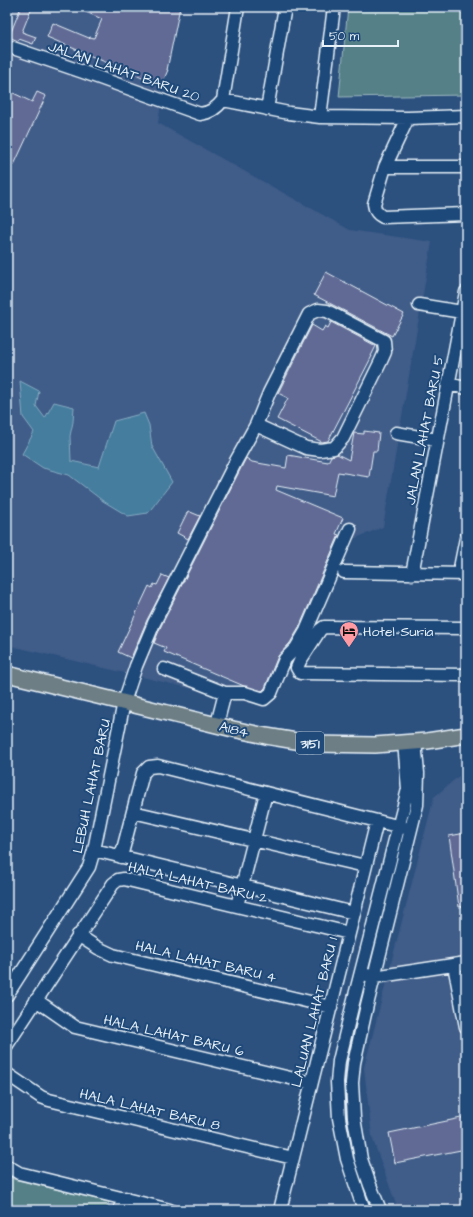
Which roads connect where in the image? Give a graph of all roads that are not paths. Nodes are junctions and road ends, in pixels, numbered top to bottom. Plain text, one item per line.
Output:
1 (238, 7) edge
2 (285, 7) edge
3 (334, 7) edge
4 (7, 46) edge
5 (223, 100) junction
6 (267, 109) junction
7 (466, 116) edge
8 (320, 117) junction
9 (408, 118) junction
10 (385, 167) junction
11 (466, 167) edge
12 (466, 214) edge
13 (466, 292) edge
14 (419, 305) dead end
15 (462, 312) junction
16 (448, 384) junction
17 (466, 388) edge
18 (256, 425) junction
19 (396, 433) dead end
20 (438, 440) junction
21 (350, 529) dead end
22 (466, 538) edge
23 (344, 572) dead end
24 (412, 574) junction
25 (463, 574) edge
26 (466, 628) edge
27 (164, 669) dead end
28 (7, 674) edge
29 (466, 675) edge
30 (225, 693) junction
31 (124, 702) junction
32 (217, 724) junction
33 (466, 735) edge
34 (410, 742) junction
35 (266, 793) junction
36 (133, 812) junction
37 (377, 821) junction
38 (404, 828) junction
39 (254, 840) junction
40 (94, 850) junction
41 (120, 856) junction
42 (366, 866) junction
43 (242, 886) junction
44 (237, 906) junction
45 (354, 913) junction
46 (349, 933) junction
47 (78, 935) junction
48 (466, 963) edge
49 (454, 965) junction
50 (360, 974) junction
51 (374, 976) junction
52 (7, 995) edge
53 (36, 1000) junction
54 (331, 1006) junction
55 (466, 1027) edge
56 (7, 1045) edge
57 (7, 1074) edge
58 (311, 1084) junction
59 (293, 1158) junction
60 (7, 1166) edge
61 (125, 1198) junction
62 (119, 1210) edge
63 (167, 1210) edge
64 (280, 1210) edge
65 (364, 1210) edge
66 (380, 1210) edge

1 - 5 street
2 - 6 street
3 - 8 street
4 - 5 street, JALAN LAHAT BARU 20
5 - 6 street
6 - 8 street
7 - 9 street
8 - 9 street
9 - 10 street
10 - 11 street
10 - 12 street
13 - 15 street, JALAN LAHAT BARU 5
14 - 15 street
15 - 16 street, JALAN LAHAT BARU 5
16 - 17 street
16 - 20 street, JALAN LAHAT BARU 5
18 - 18 street, LEBUH LAHAT BARU
18 - 31 street, LEBUH LAHAT BARU
19 - 20 street
20 - 24 street, JALAN LAHAT BARU 5
21 - 30 street
22 - 25 street
23 - 24 street
24 - 25 street
26 - 29 street
27 - 30 street
28 - 31 main road, A184 / 3151
30 - 32 street
31 - 32 main road, A184 / 3151
31 - 40 street, LEBUH LAHAT BARU
32 - 34 main road, A184 / 3151
33 - 34 main road, A184 / 3151
34 - 38 street
35 - 36 street, HALA LAHAT BARU 2
35 - 37 street, HALA LAHAT BARU 2
35 - 39 street
36 - 39 street
36 - 41 street, HALA LAHAT BARU 2
37 - 38 street, HALA LAHAT BARU 2
37 - 42 street, LALUAN LAHAT BARU 1
38 - 50 street
38 - 51 street
39 - 42 street
39 - 43 street
40 - 41 street, HALA LAHAT BARU 2
40 - 52 street, LEBUH LAHAT BARU
41 - 43 street, HALA LAHAT BARU 2
42 - 45 street, LALUAN LAHAT BARU 1
43 - 44 street
43 - 45 street, HALA LAHAT BARU 2
44 - 46 street, HALA LAHAT BARU 2
44 - 47 street, HALA LAHAT BARU 2
45 - 46 street, LALUAN LAHAT BARU 1
46 - 54 street, LALUAN LAHAT BARU 1
47 - 53 street, HALA LAHAT BARU 2
47 - 54 street, HALA LAHAT BARU 4
48 - 49 street
49 - 51 street
49 - 55 street
50 - 51 street
50 - 65 street
51 - 66 street
53 - 56 street, HALA LAHAT BARU 2
53 - 58 street, HALA LAHAT BARU 6
54 - 58 street, LALUAN LAHAT BARU 1
57 - 59 street, HALA LAHAT BARU 8
58 - 59 street, LALUAN LAHAT BARU 1
59 - 64 street, LALUAN LAHAT BARU 1
60 - 61 street
61 - 62 street
61 - 63 street

